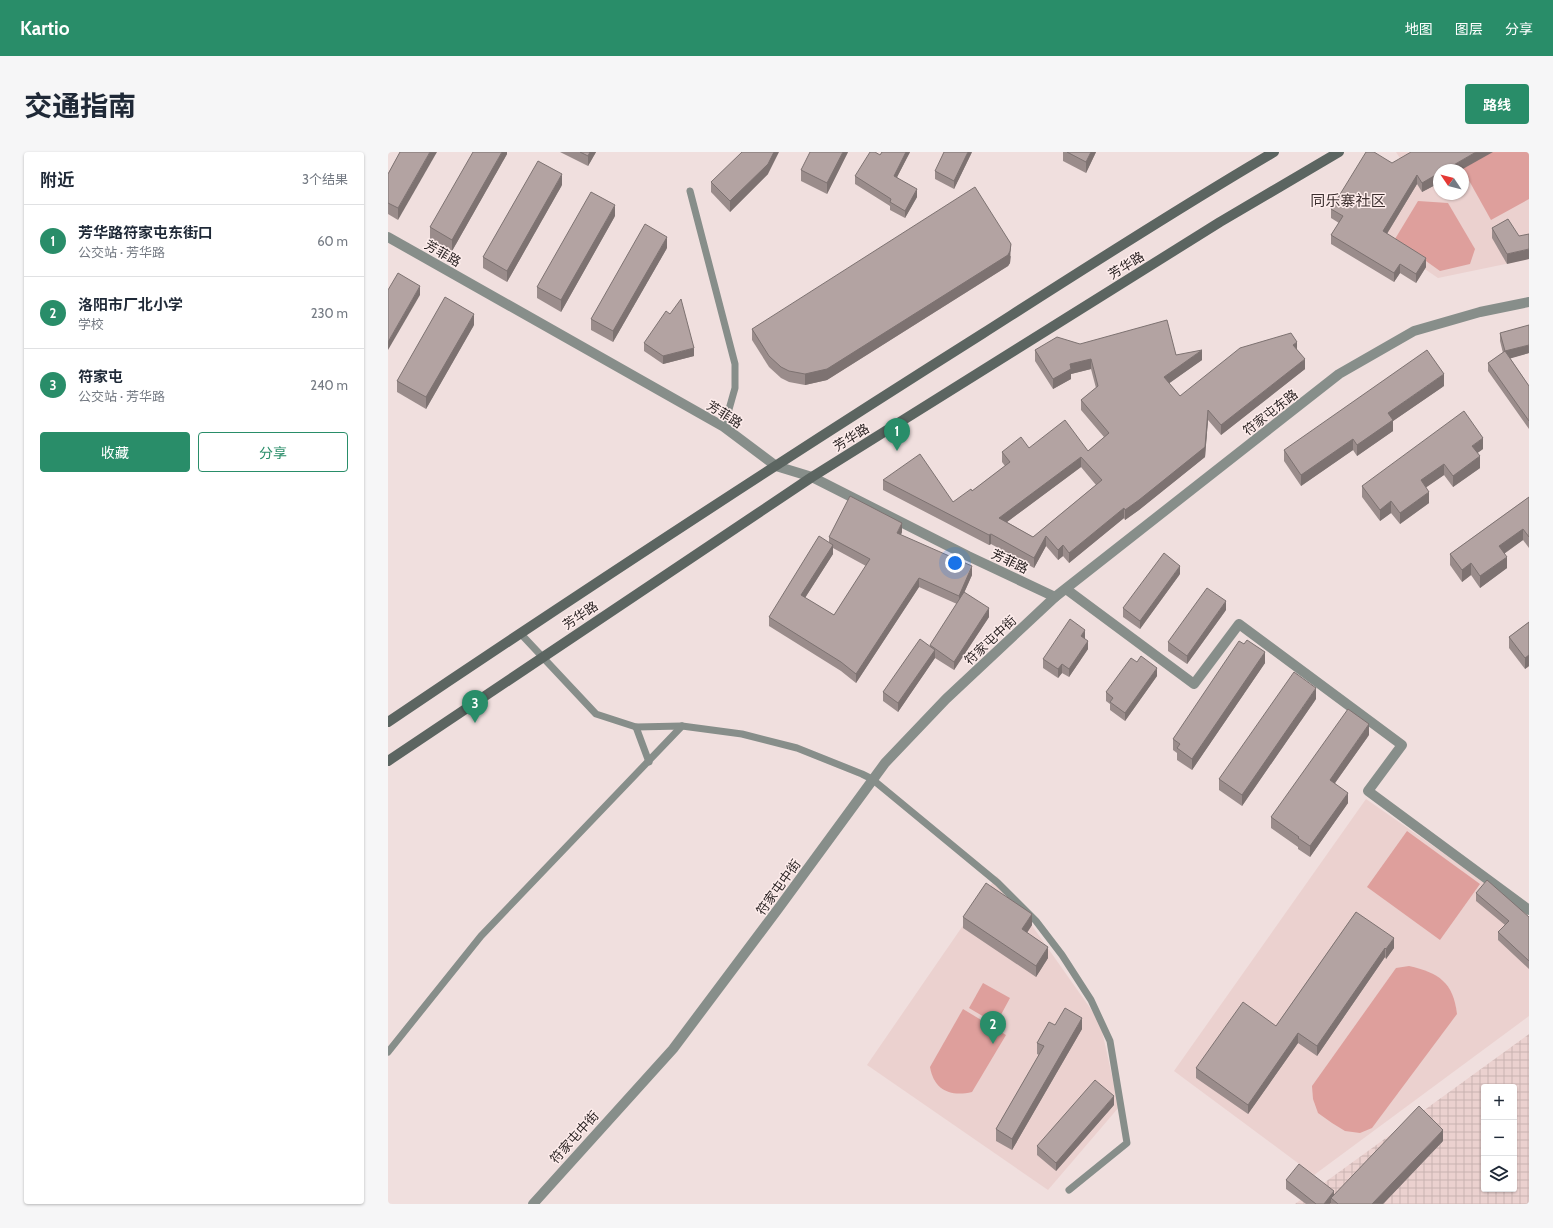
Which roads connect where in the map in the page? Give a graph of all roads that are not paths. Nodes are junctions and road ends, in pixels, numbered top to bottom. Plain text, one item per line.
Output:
1 (1274, 152) edge
2 (1339, 152) edge
3 (690, 191) dead end
4 (388, 237) edge
5 (1529, 302) edge
6 (724, 427) junction
7 (776, 466) junction
8 (812, 477) junction
9 (1066, 589) junction
10 (1055, 596) junction
11 (520, 633) junction
12 (542, 657) junction
13 (388, 722) edge
14 (682, 726) junction
15 (636, 727) junction
16 (388, 761) edge
17 (648, 762) junction
18 (872, 779) junction
19 (1529, 910) edge
20 (388, 1052) edge
21 (1069, 1190) dead end
22 (533, 1204) edge

1 - 7 main road, 芳华路
2 - 8 main road, 芳华路
3 - 6 lane
4 - 6 street, 芳菲路
5 - 9 street, 符家屯东路
6 - 7 street, 芳菲路
7 - 8 street, 芳菲路
7 - 11 main road, 芳华路
8 - 10 street, 芳菲路
8 - 12 main road, 芳华路
9 - 10 street, 符家屯东路
9 - 19 street
10 - 18 street, 符家屯中街
11 - 12 lane
11 - 13 main road, 芳华路
12 - 15 lane
12 - 16 main road, 芳华路
14 - 15 lane
14 - 17 lane
14 - 18 lane
15 - 17 lane
17 - 20 lane
18 - 21 lane
18 - 22 street, 符家屯中街

